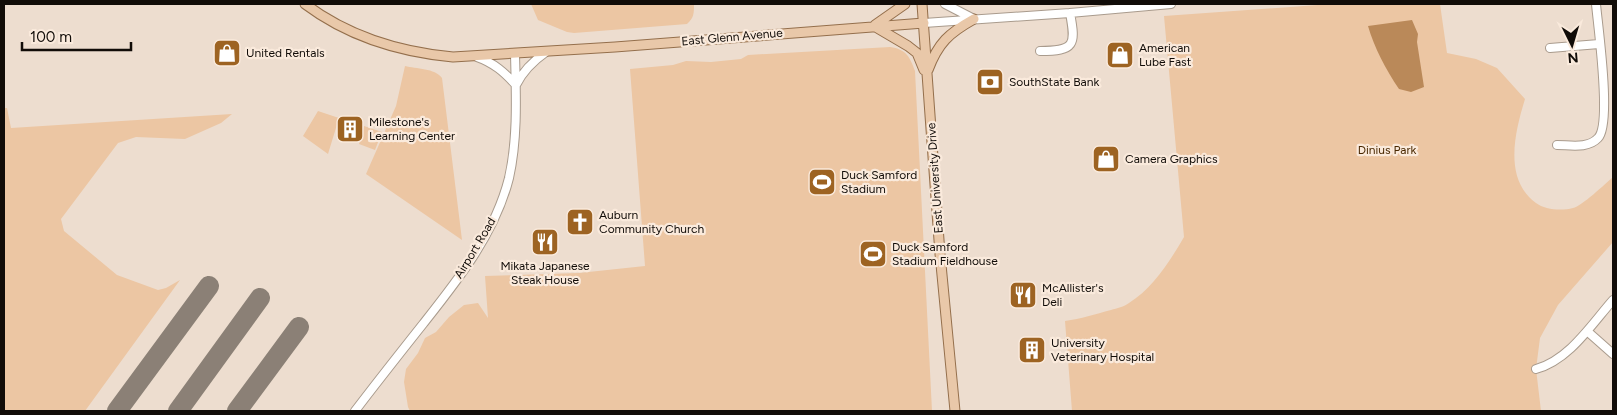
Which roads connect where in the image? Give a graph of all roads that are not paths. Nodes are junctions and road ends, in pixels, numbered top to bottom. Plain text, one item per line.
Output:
1 (305, 4) edge
2 (904, 4) edge
3 (922, 4) edge
4 (945, 4) edge
5 (1171, 4) edge
6 (1596, 4) edge
7 (1070, 13) junction
8 (974, 19) junction
9 (924, 23) junction
10 (874, 26) junction
11 (1599, 44) junction
12 (1550, 48) dead end
13 (1040, 51) dead end
14 (546, 52) junction
15 (515, 54) junction
16 (477, 57) junction
17 (927, 75) junction
18 (516, 85) junction
19 (1557, 145) dead end
20 (1613, 300) edge
21 (1587, 330) junction
22 (1613, 354) edge
23 (1536, 369) dead end
24 (355, 411) edge
25 (955, 411) edge

1 - 16 main road, East Glenn Avenue
2 - 10 main road
3 - 9 main road, East University Drive
4 - 8 street
5 - 7 street, East Glenn Avenue
6 - 11 street
7 - 8 street, East Glenn Avenue
7 - 13 street
8 - 9 street, East Glenn Avenue
8 - 17 main road
9 - 10 main road, East Glenn Avenue
9 - 17 main road, East University Drive
10 - 14 main road, East Glenn Avenue
10 - 17 main road
11 - 12 street
11 - 19 street
14 - 15 main road, East Glenn Avenue
14 - 18 street
15 - 16 main road, East Glenn Avenue
15 - 18 street, Airport Road
16 - 18 street
17 - 25 main road, East University Drive
18 - 24 street, Airport Road
20 - 21 street
21 - 22 street
21 - 23 street

